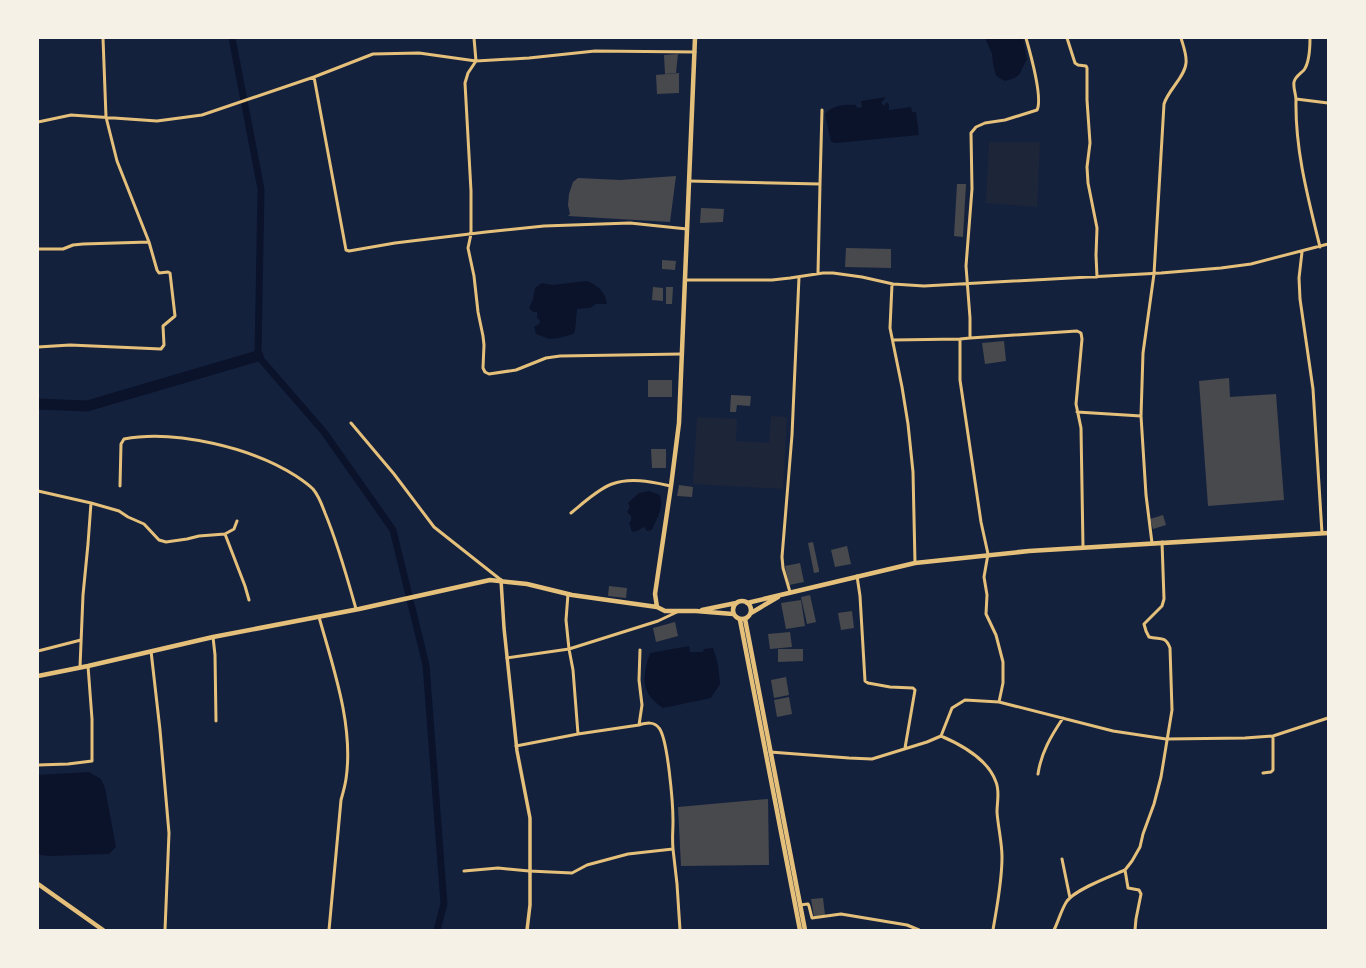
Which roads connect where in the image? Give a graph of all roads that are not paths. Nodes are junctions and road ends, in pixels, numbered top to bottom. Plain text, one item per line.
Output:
1 (102, 38) edge
2 (474, 38) edge
3 (695, 38) edge
4 (1026, 38) edge
5 (1066, 38) edge
6 (1181, 38) edge
7 (1310, 38) edge
8 (695, 52) junction
9 (476, 61) junction
10 (314, 77) junction
11 (1296, 99) junction
12 (1328, 103) edge
13 (822, 110) dead end
14 (106, 117) junction
15 (38, 122) edge
16 (689, 181) junction
17 (820, 184) junction
18 (686, 229) junction
19 (471, 234) junction
20 (149, 242) junction
21 (1328, 244) edge
22 (1320, 247) junction
23 (38, 249) edge
24 (1302, 252) junction
25 (818, 274) junction
26 (1154, 274) junction
27 (799, 277) junction
28 (1097, 277) junction
29 (685, 280) junction
30 (968, 283) junction
31 (892, 284) junction
32 (970, 338) junction
33 (960, 339) junction
34 (893, 340) junction
35 (38, 347) edge
36 (682, 354) junction
37 (1078, 412) junction
38 (1141, 416) junction
39 (351, 423) dead end
40 (120, 486) dead end
41 (671, 486) junction
42 (38, 492) edge
43 (91, 502) junction
44 (571, 513) dead end
45 (237, 521) dead end
46 (1322, 533) junction
47 (1328, 533) edge
48 (225, 534) junction
49 (1162, 542) junction
50 (1152, 543) junction
51 (1082, 547) junction
52 (988, 554) junction
53 (915, 563) junction
54 (856, 576) junction
55 (501, 580) junction
56 (789, 593) junction
57 (568, 594) junction
58 (249, 600) dead end
59 (747, 602) junction
60 (736, 603) junction
61 (657, 607) junction
62 (357, 609) junction
63 (696, 611) junction
64 (677, 612) junction
65 (751, 613) junction
66 (733, 614) junction
67 (319, 616) junction
68 (743, 620) junction
69 (213, 636) junction
70 (81, 640) junction
71 (569, 649) junction
72 (640, 650) dead end
73 (38, 651) edge
74 (151, 652) junction
75 (507, 658) junction
76 (88, 666) junction
77 (80, 667) junction
78 (38, 676) edge
79 (999, 702) junction
80 (1063, 718) junction
81 (1328, 718) edge
82 (216, 721) dead end
83 (639, 725) junction
84 (578, 734) junction
85 (941, 736) junction
86 (1272, 736) junction
87 (1166, 739) junction
88 (516, 746) junction
89 (905, 748) junction
90 (770, 752) junction
91 (38, 765) edge
92 (1263, 773) dead end
93 (1038, 774) dead end
94 (673, 849) junction
95 (1062, 859) dead end
96 (1125, 870) junction
97 (464, 871) dead end
98 (530, 872) junction
99 (38, 884) edge
100 (1070, 898) junction
101 (800, 905) junction
102 (103, 930) edge
103 (166, 930) edge
104 (329, 930) edge
105 (528, 930) edge
106 (680, 930) edge
107 (800, 930) edge
108 (805, 930) edge
109 (918, 930) edge
110 (993, 930) edge
111 (1054, 930) edge
112 (1135, 930) edge

1 - 14 street
2 - 9 street
3 - 8 main road
4 - 30 street
5 - 28 street
6 - 26 street
7 - 11 street
8 - 9 street
8 - 16 main road
9 - 10 street
9 - 19 street
10 - 14 street
10 - 19 street
11 - 12 street
11 - 22 street
13 - 17 street
14 - 15 street
14 - 20 street
16 - 17 street
16 - 18 main road
17 - 25 street
18 - 19 street
18 - 29 main road
19 - 36 street
20 - 23 street
20 - 35 street
21 - 22 street
22 - 24 street
24 - 26 street
24 - 46 street
25 - 27 street
25 - 31 street
26 - 28 street
26 - 38 street
27 - 29 street
27 - 56 street
28 - 30 street
29 - 36 main road
30 - 31 street
30 - 32 street
31 - 34 street
32 - 33 street
32 - 37 street
33 - 34 street
33 - 52 street
34 - 53 street
36 - 41 main road
37 - 38 street
37 - 51 street
38 - 50 street
39 - 55 street
40 - 62 street
41 - 44 street
41 - 61 main road
42 - 43 street
43 - 48 street
43 - 70 street
45 - 48 street
46 - 47 main road
46 - 49 main road
48 - 58 street
49 - 50 main road
49 - 87 street
50 - 51 main road
51 - 52 main road
52 - 53 main road
52 - 79 street
53 - 54 main road
54 - 56 main road
54 - 89 street
55 - 57 main road
55 - 62 main road
55 - 75 street
56 - 59 main road
56 - 65 main road
57 - 61 main road
57 - 71 street
59 - 60 main road
59 - 65 main road
60 - 63 main road
60 - 66 main road
61 - 64 main road
62 - 67 main road
63 - 64 main road
63 - 66 main road
64 - 71 street
65 - 68 main road
66 - 68 main road
67 - 69 main road
67 - 104 street
68 - 90 main road
68 - 107 main road
69 - 74 main road
69 - 82 street
70 - 73 street
70 - 77 street
71 - 75 street
71 - 84 street
72 - 83 street
74 - 76 main road
74 - 103 street
75 - 88 street
76 - 77 main road
76 - 91 street
77 - 78 main road
79 - 80 street
79 - 85 street
80 - 87 street
80 - 93 street
81 - 86 street
83 - 84 street
83 - 94 street
84 - 88 street
85 - 89 street
85 - 110 street
86 - 87 street
86 - 92 street
87 - 96 street
88 - 98 street
89 - 90 street
90 - 101 main road
94 - 98 street
94 - 106 street
95 - 100 street
96 - 100 street
96 - 112 street
97 - 98 street
98 - 105 street
99 - 102 main road
100 - 111 street
101 - 108 main road
101 - 109 street

